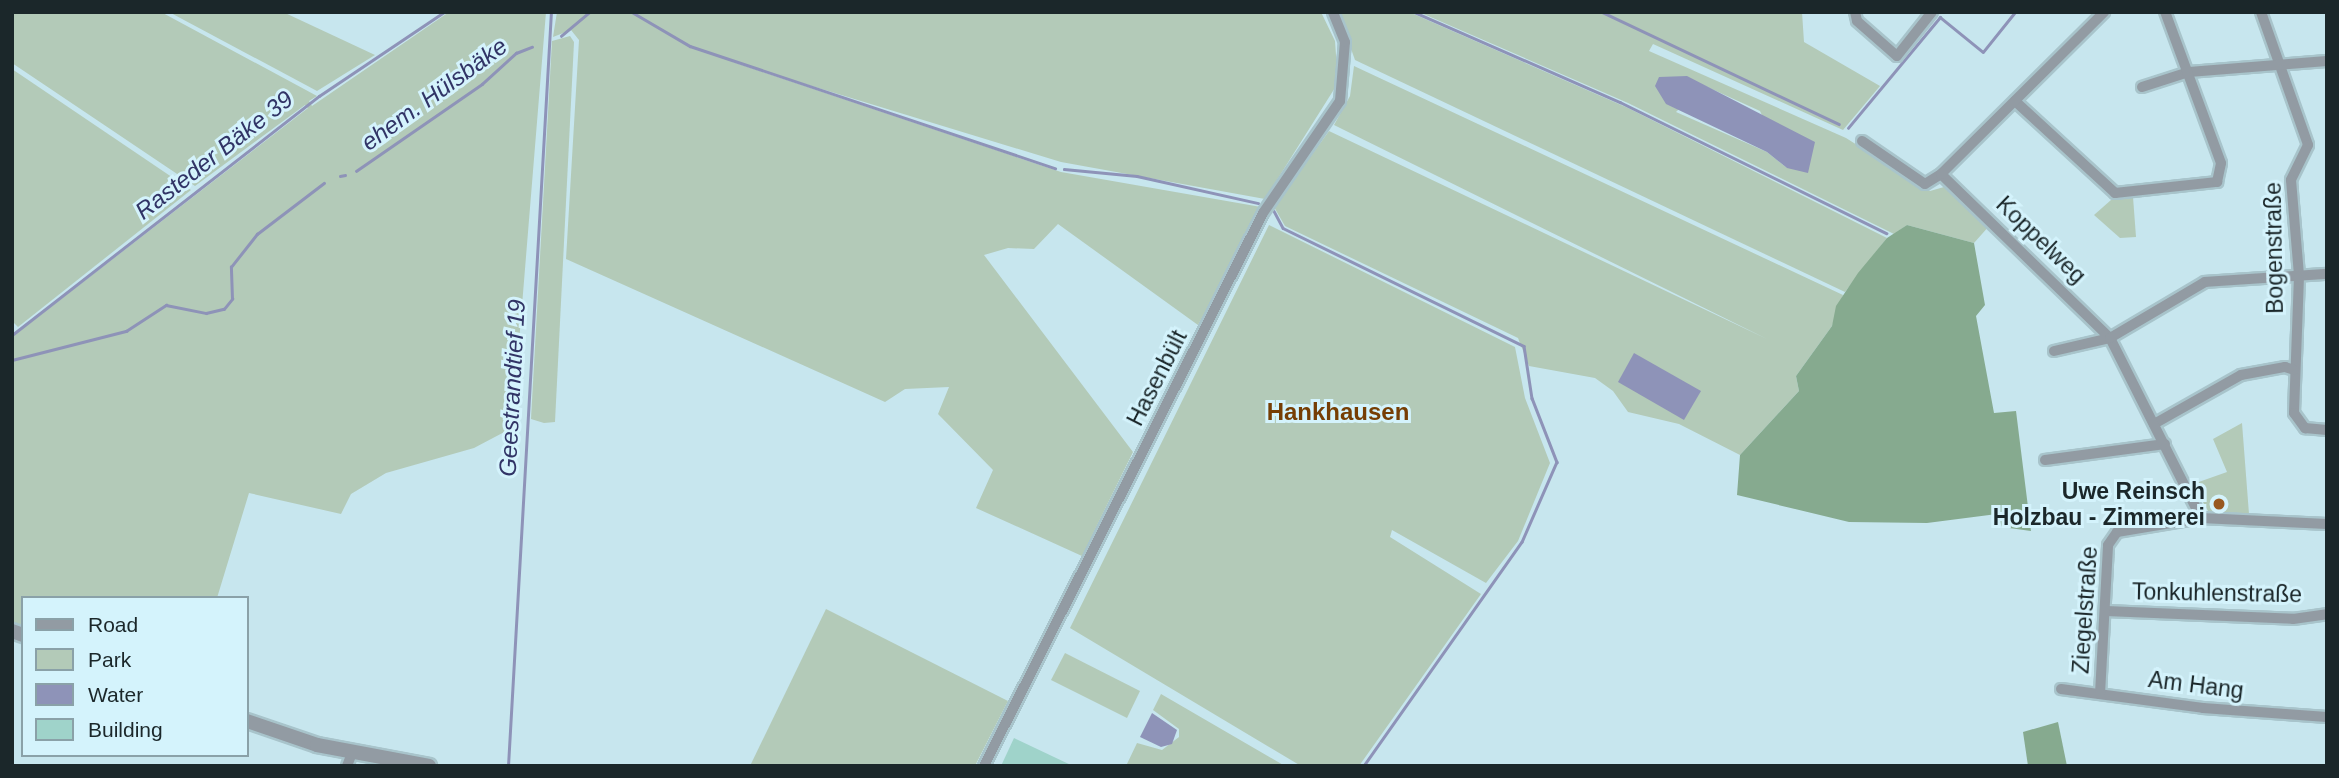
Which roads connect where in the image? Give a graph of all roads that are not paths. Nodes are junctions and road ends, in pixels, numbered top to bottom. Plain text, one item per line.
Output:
1 (1333, 12) edge
2 (1855, 12) edge
3 (1931, 12) edge
4 (2104, 12) edge
5 (2165, 12) edge
6 (2261, 12) edge
7 (2327, 61) edge
8 (2278, 62) junction
9 (2189, 72) junction
10 (2142, 87) dead end
11 (2015, 102) junction
12 (1862, 142) dead end
13 (1941, 174) junction
14 (2327, 274) edge
15 (2299, 276) junction
16 (2110, 338) junction
17 (2054, 351) dead end
18 (2294, 370) junction
19 (2154, 424) junction
20 (2327, 430) edge
21 (2165, 444) junction
22 (2045, 460) dead end
23 (2201, 519) junction
24 (2327, 524) edge
25 (2106, 611) junction
26 (2327, 614) edge
27 (2061, 689) dead end
28 (2100, 694) junction
29 (2327, 717) edge
30 (248, 721) edge
31 (349, 759) edge
32 (429, 766) edge
33 (984, 766) edge

1 - 33 street, Hasenbült
2 - 3 street
4 - 11 street
5 - 9 street
6 - 8 street, Bogenstraße
7 - 8 street
8 - 9 street
8 - 15 street, Bogenstraße
9 - 10 street
9 - 11 street
11 - 13 street
12 - 13 street
13 - 16 street, Koppelweg
14 - 15 street
15 - 16 street
15 - 18 street, Bogenstraße
16 - 17 street
16 - 19 street, Koppelweg
18 - 19 street
18 - 20 street, Bogenstraße
19 - 21 street, Koppelweg
21 - 22 street
21 - 23 street, Koppelweg
23 - 24 street, Ziegelstraße
23 - 25 street, Ziegelstraße
25 - 26 street, Tonkuhlenstraße
25 - 28 street, Ziegelstraße
27 - 28 street, Am Hang
28 - 29 street, Am Hang
30 - 31 street
31 - 32 street

